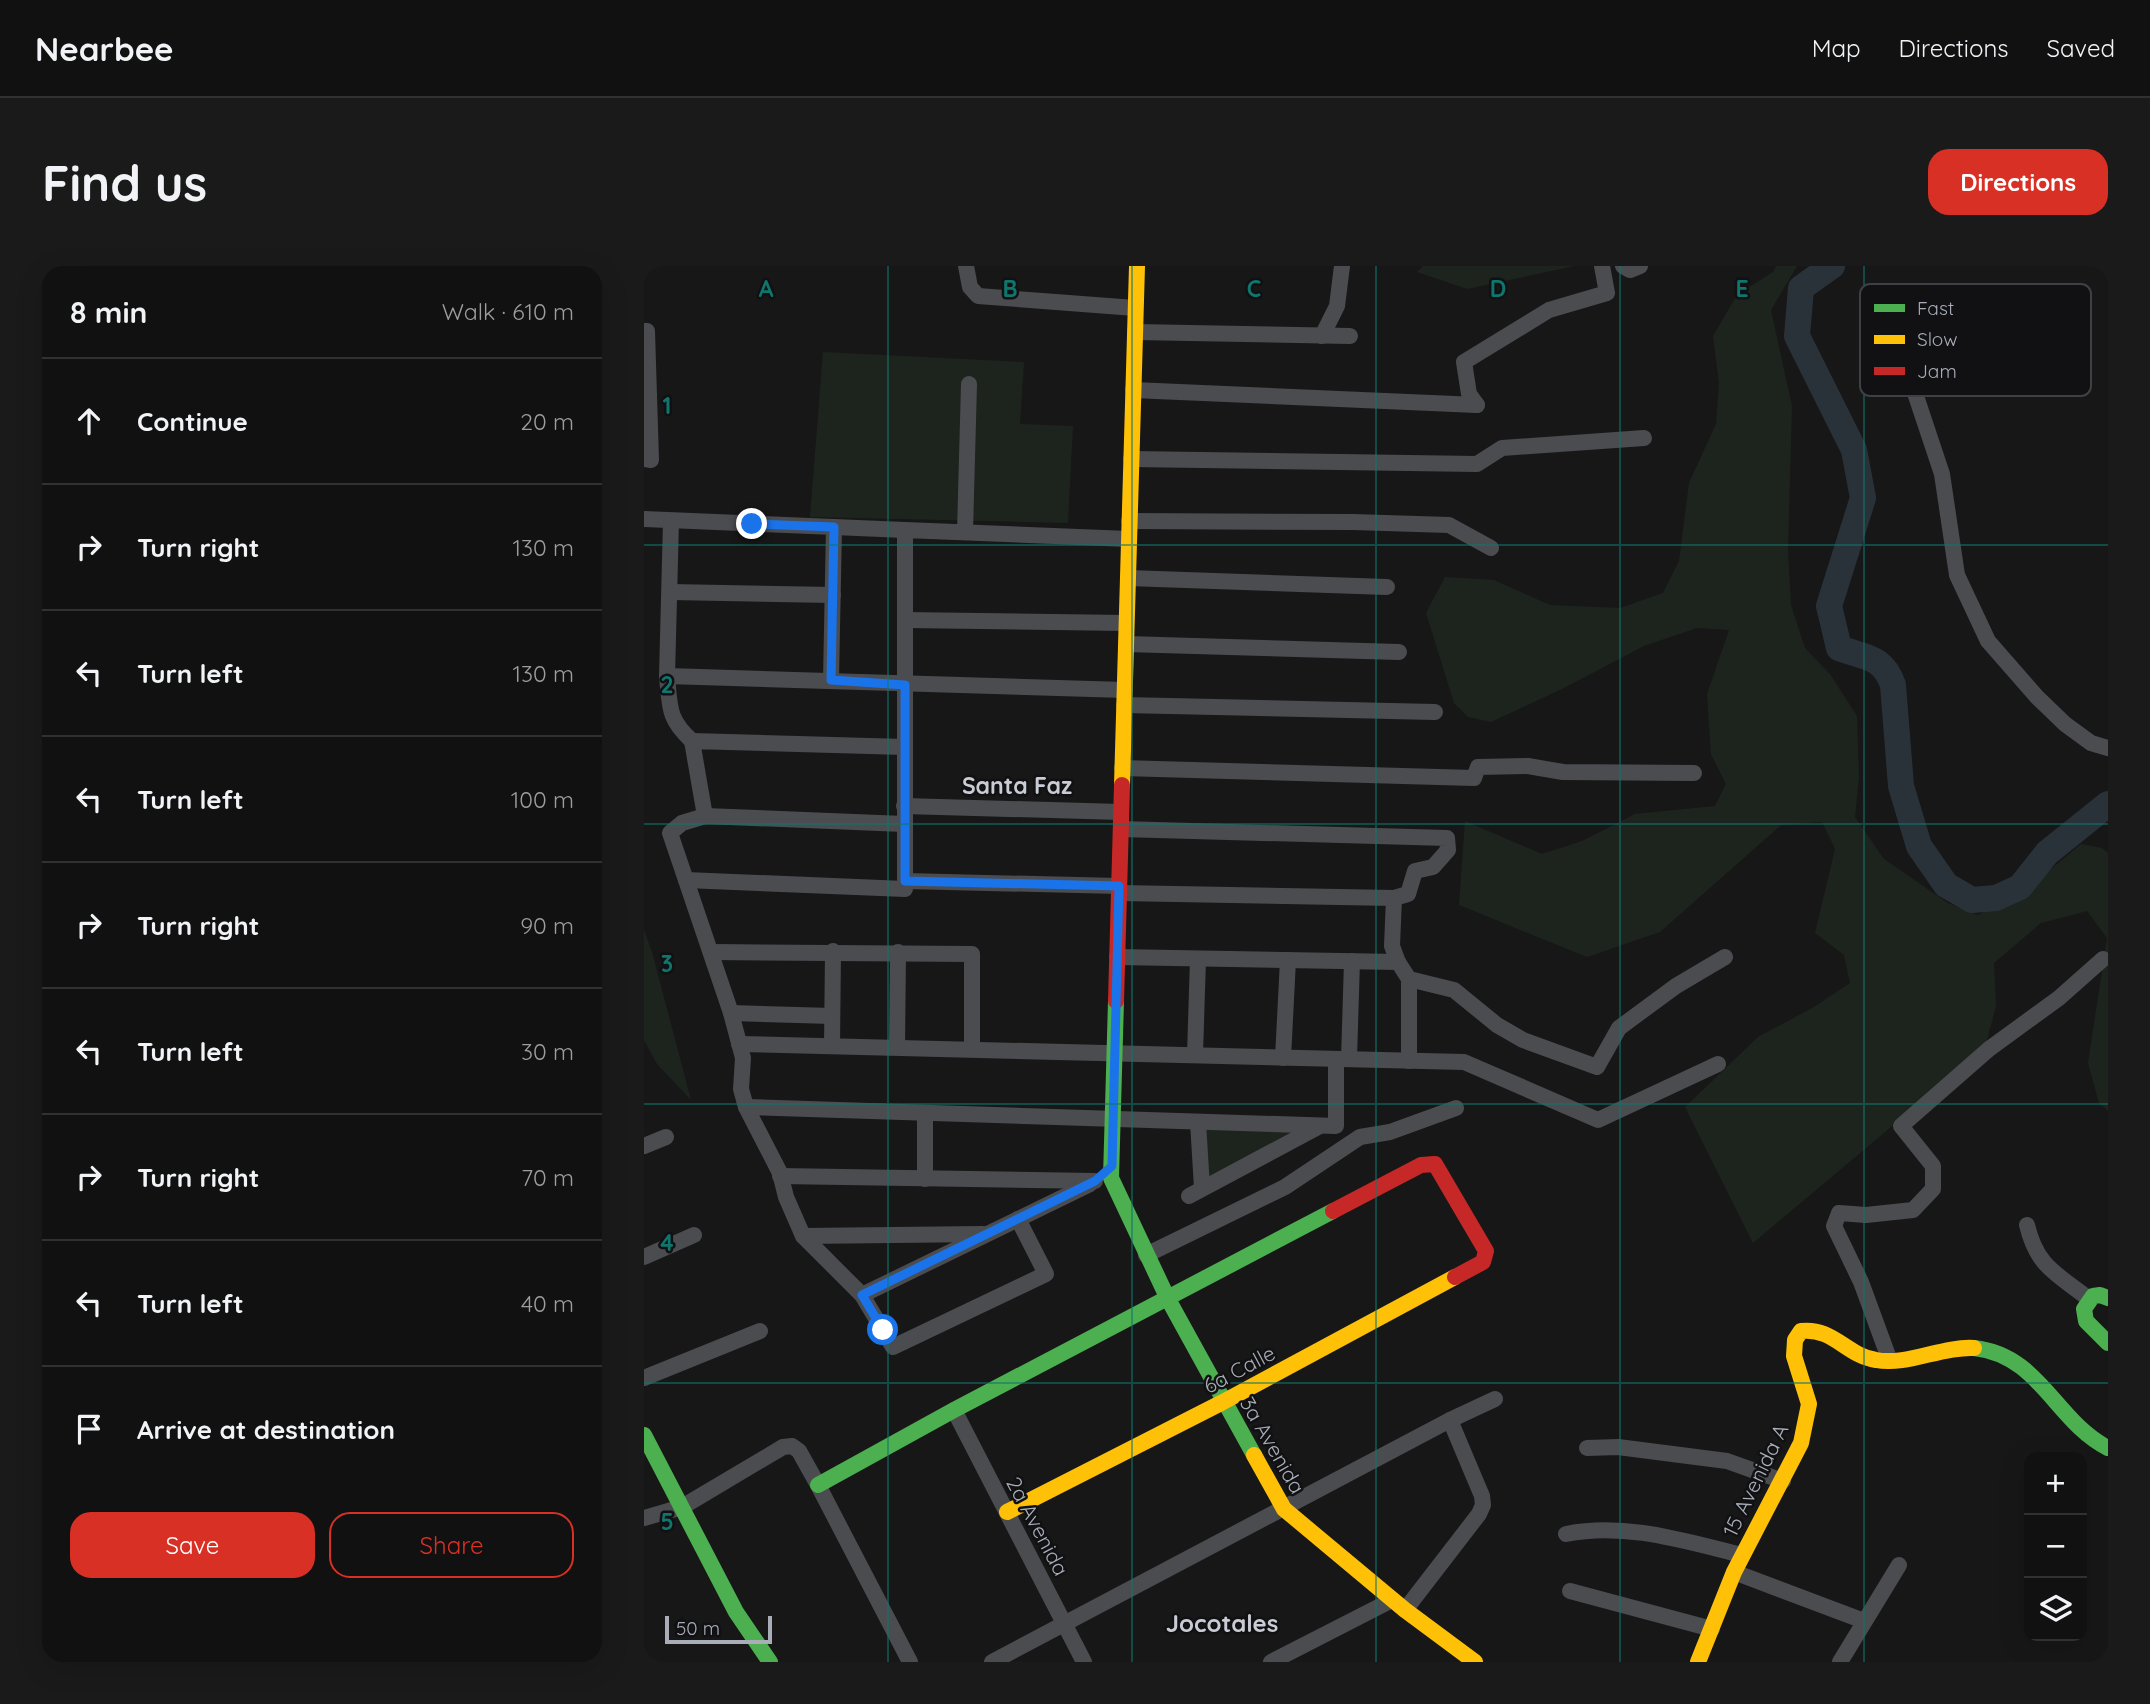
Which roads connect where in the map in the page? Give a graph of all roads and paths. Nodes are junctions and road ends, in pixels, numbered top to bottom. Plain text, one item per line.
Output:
1 (966, 266) edge
2 (1137, 266) edge
3 (1342, 266) edge
4 (1602, 266) edge
5 (1623, 266) edge
6 (1640, 266) edge
7 (1135, 308) junction
8 (644, 331) edge
9 (1135, 332) junction
10 (1322, 336) junction
11 (1350, 336) dead end
12 (969, 384) dead end
13 (1133, 390) junction
14 (1916, 396) edge
15 (1644, 439) dead end
16 (644, 459) edge
17 (1131, 459) junction
18 (644, 519) edge
19 (1129, 521) junction
20 (671, 522) junction
21 (834, 527) junction
22 (905, 530) junction
23 (965, 532) junction
24 (1129, 539) junction
25 (1491, 548) dead end
26 (1128, 578) junction
27 (1387, 587) dead end
28 (670, 592) junction
29 (833, 595) junction
30 (905, 620) junction
31 (1126, 623) junction
32 (1126, 644) junction
33 (1399, 652) dead end
34 (667, 676) junction
35 (831, 680) junction
36 (905, 685) junction
37 (1124, 697) junction
38 (1435, 712) dead end
39 (692, 741) junction
40 (905, 747) junction
41 (2108, 748) edge
42 (1122, 768) junction
43 (1694, 774) dead end
44 (904, 806) junction
45 (1121, 812) junction
46 (705, 816) junction
47 (904, 824) junction
48 (1121, 829) junction
49 (686, 880) junction
50 (905, 881) junction
51 (1119, 889) junction
52 (1394, 898) junction
53 (833, 951) junction
54 (711, 952) junction
55 (898, 952) junction
56 (1117, 957) junction
57 (1725, 957) dead end
58 (1198, 959) junction
59 (2103, 959) dead end
60 (1288, 960) junction
61 (1352, 961) junction
62 (1398, 961) junction
63 (1409, 979) junction
64 (731, 1013) junction
65 (832, 1016) junction
66 (739, 1044) junction
67 (832, 1046) junction
68 (897, 1047) junction
69 (972, 1049) junction
70 (1115, 1053) junction
71 (1195, 1055) junction
72 (1283, 1058) junction
73 (1343, 1059) junction
74 (1409, 1061) junction
75 (1718, 1063) dead end
76 (746, 1107) junction
77 (1456, 1108) dead end
78 (925, 1114) junction
79 (1113, 1120) junction
80 (1198, 1122) junction
81 (1323, 1124) junction
82 (666, 1138) dead end
83 (644, 1146) edge
84 (1112, 1166) junction
85 (780, 1176) junction
86 (925, 1179) junction
87 (1095, 1181) junction
88 (1018, 1219) junction
89 (2027, 1225) dead end
90 (990, 1234) junction
91 (694, 1235) dead end
92 (803, 1236) junction
93 (1146, 1255) junction
94 (644, 1256) edge
95 (862, 1295) junction
96 (2108, 1298) edge
97 (1168, 1299) junction
98 (2089, 1299) junction
99 (760, 1331) dead end
100 (2108, 1343) edge
101 (1890, 1361) junction
102 (644, 1378) edge
103 (1496, 1399) dead end
104 (1223, 1402) junction
105 (954, 1410) junction
106 (1450, 1420) junction
107 (644, 1435) edge
108 (1587, 1448) dead end
109 (2108, 1448) edge
110 (1783, 1481) junction
111 (818, 1485) junction
112 (682, 1507) junction
113 (1284, 1509) junction
114 (1007, 1512) junction
115 (644, 1518) edge
116 (1566, 1534) dead end
117 (1742, 1555) junction
118 (1899, 1565) dead end
119 (1734, 1572) junction
120 (1570, 1591) dead end
121 (1399, 1605) junction
122 (1864, 1622) junction
123 (1066, 1625) junction
124 (1712, 1629) junction
125 (770, 1662) edge
126 (910, 1662) edge
127 (992, 1662) edge
128 (1084, 1662) edge
129 (1271, 1662) edge
130 (1475, 1662) edge
131 (1698, 1662) edge
132 (1840, 1662) edge

1 - 7 street
2 - 7 street, 3a Avenida
3 - 10 street
4 - 13 street
5 - 6 street
7 - 9 street, 3a Avenida
8 - 16 street
9 - 10 street
9 - 13 street, 3a Avenida
10 - 11 street
12 - 23 street
13 - 17 street, 3a Avenida
14 - 41 street
15 - 17 street
17 - 19 street, 3a Avenida
18 - 20 street
19 - 24 street, 3a Avenida
19 - 25 street
20 - 21 street
20 - 28 street
21 - 22 street
21 - 29 street
22 - 23 street
22 - 30 street
23 - 24 street
24 - 26 street, 3a Avenida
26 - 27 street
26 - 31 street, 3a Avenida
28 - 29 street
28 - 34 street
29 - 35 street
30 - 31 street
30 - 36 street
31 - 32 street, 3a Avenida
32 - 33 street
32 - 37 street, 3a Avenida
34 - 35 street
34 - 39 street
35 - 36 street
36 - 37 street
36 - 40 street
37 - 38 street
37 - 42 street, 3a Avenida
39 - 40 street
39 - 46 street
40 - 44 street
42 - 43 street
42 - 45 street, 3a Avenida
44 - 45 street
44 - 47 street
45 - 48 street, 3a Avenida
46 - 47 street
46 - 49 street
47 - 50 street
48 - 51 street, 3a Avenida
48 - 52 street
49 - 50 street
49 - 54 street
50 - 51 street
51 - 52 street
51 - 56 street, 3a Avenida
52 - 62 street
53 - 54 street
53 - 55 street
53 - 65 street
54 - 64 street
55 - 68 street
55 - 69 street
56 - 58 street
56 - 70 street, 3a Avenida
57 - 63 street
58 - 60 street
58 - 71 street
59 - 101 street
60 - 61 street
60 - 72 street
61 - 62 street
61 - 73 street
62 - 63 street
63 - 74 street
64 - 65 street
64 - 66 street
65 - 67 street
66 - 67 street
66 - 76 street
67 - 68 street
68 - 69 street
69 - 70 street
70 - 71 street
70 - 79 street, 3a Avenida
71 - 72 street
72 - 73 street
73 - 74 street
73 - 81 street
74 - 75 street
76 - 78 street
76 - 85 street
77 - 93 street
78 - 79 street
78 - 86 street
79 - 80 street
79 - 84 street, 3a Avenida
80 - 81 street
80 - 81 street
82 - 83 street
84 - 87 street
84 - 93 street, 3a Avenida
85 - 86 street
85 - 92 street
86 - 87 street
87 - 88 street
88 - 90 street
88 - 95 street
89 - 98 street
90 - 92 street
90 - 95 street
91 - 94 street
92 - 95 street
93 - 97 street, 3a Avenida
96 - 98 street
97 - 104 street, 3a Avenida
97 - 104 street, 6a Calle
97 - 105 street
98 - 100 street
99 - 102 street
101 - 109 street, 15 Avenida A
101 - 110 street, 15 Avenida A
103 - 106 street
104 - 113 street, 3a Avenida
104 - 114 street, 6a Calle
105 - 111 street
105 - 114 street, 2a Avenida
106 - 113 street
106 - 121 street
107 - 112 street
108 - 110 street
110 - 117 street, 15 Avenida A
111 - 112 street
111 - 126 street
112 - 115 street
112 - 125 street
113 - 121 street, 3a Avenida
113 - 123 street
114 - 123 street, 2a Avenida
116 - 117 street
117 - 119 street, 15 Avenida A
118 - 122 street
119 - 122 street
119 - 124 street, 15 Avenida A
120 - 124 street
121 - 129 street
121 - 130 street, 3a Avenida
122 - 132 street
123 - 127 street
123 - 128 street, 2a Avenida
124 - 131 street, 15 Avenida A

